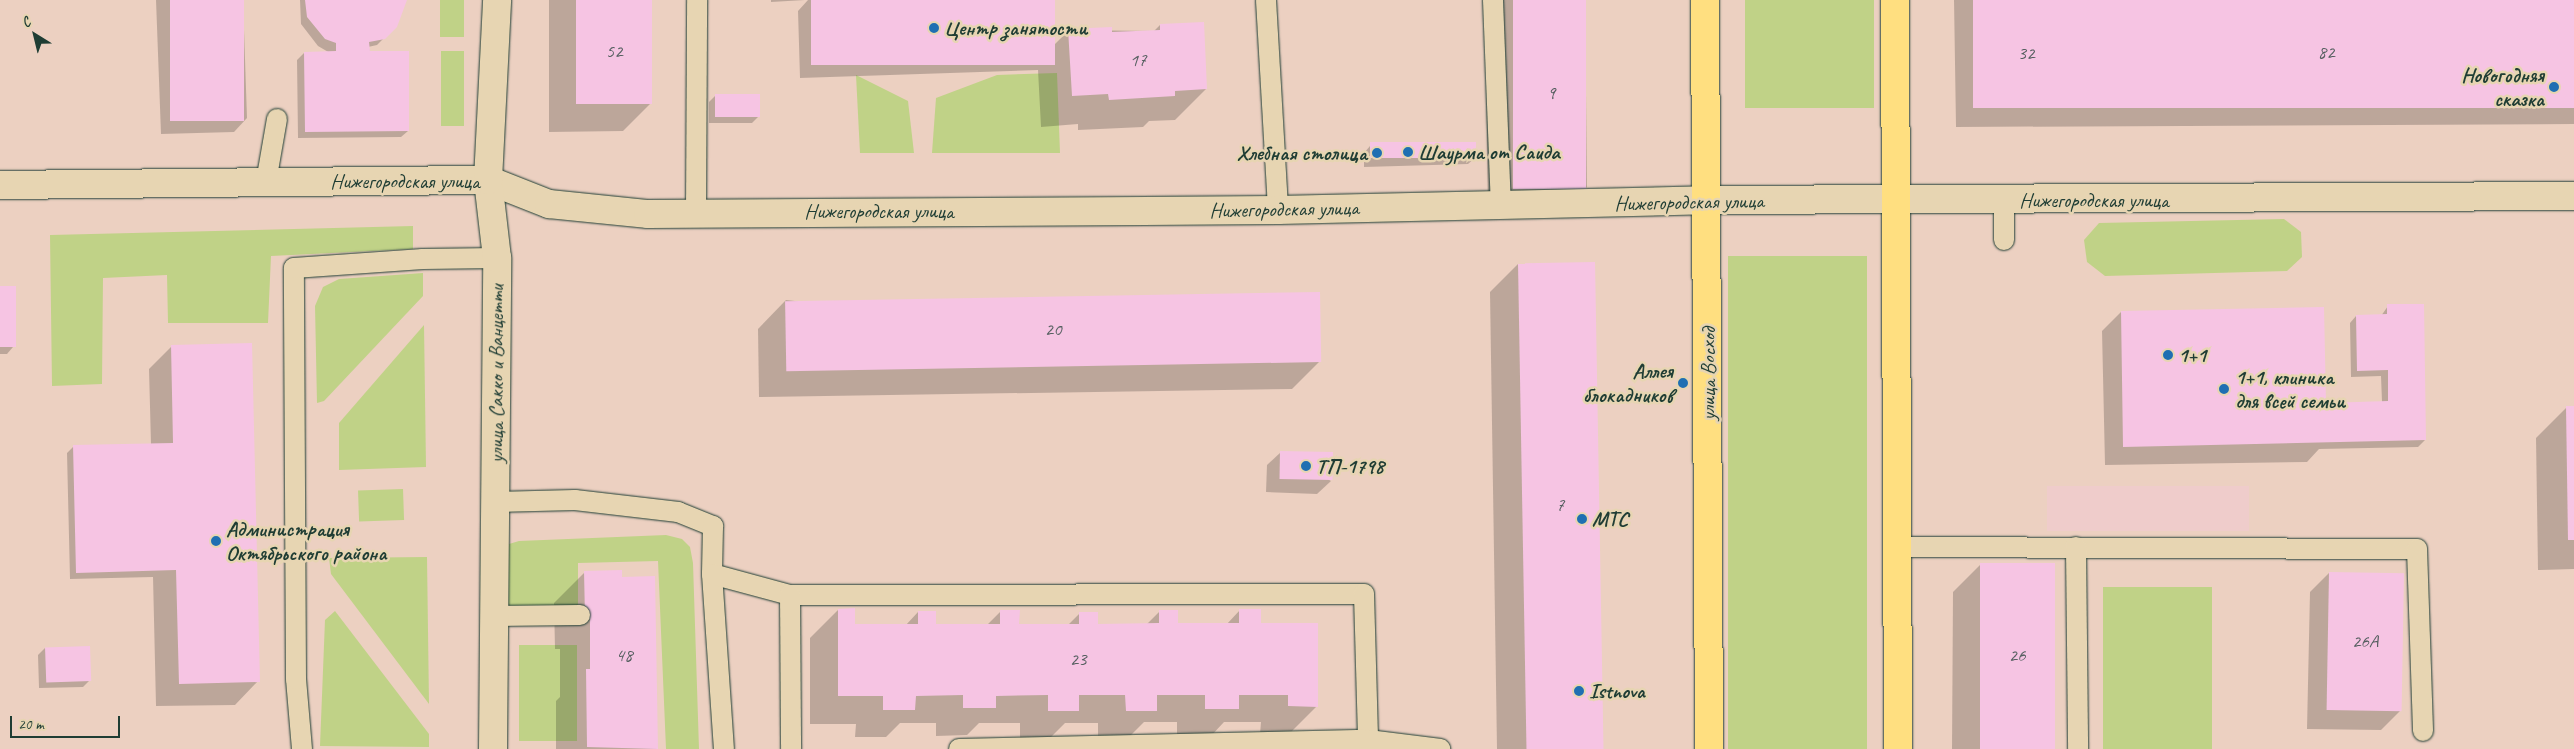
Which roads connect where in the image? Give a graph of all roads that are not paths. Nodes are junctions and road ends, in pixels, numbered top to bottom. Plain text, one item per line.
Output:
1 (497, 0) edge
2 (697, 0) edge
3 (1266, 0) edge
4 (1493, 0) edge
5 (1705, 0) edge
6 (1895, 0) edge
7 (277, 119) dead end
8 (488, 180) junction
9 (266, 182) junction
10 (0, 185) edge
11 (2574, 196) edge
12 (1896, 199) junction
13 (1705, 200) junction
14 (2004, 200) junction
15 (1501, 207) junction
16 (1278, 210) junction
17 (696, 213) junction
18 (2004, 240) dead end
19 (497, 258) junction
20 (495, 502) junction
21 (2076, 546) junction
22 (1895, 547) junction
23 (712, 574) junction
24 (790, 595) junction
25 (580, 615) dead end
26 (494, 616) junction
27 (2424, 731) dead end
28 (1368, 740) junction
29 (302, 749) edge
30 (493, 749) edge
31 (724, 749) edge
32 (791, 749) edge
33 (959, 749) edge
34 (1440, 749) edge
35 (1708, 749) edge
36 (1898, 749) edge
37 (2078, 749) edge

1 - 8 street, улица Сакко и Ванцетти
2 - 17 lane
3 - 16 lane
4 - 15 lane
5 - 13 main road, улица Восход
6 - 12 main road
7 - 9 lane
8 - 9 street, Нижегородская улица
8 - 17 street, Нижегородская улица
8 - 19 street, улица Сакко и Ванцетти
9 - 10 street, Нижегородская улица
11 - 14 street, Нижегородская улица
12 - 13 street, Нижегородская улица
12 - 14 street, Нижегородская улица
12 - 22 main road
13 - 15 street, Нижегородская улица
13 - 35 main road, улица Восход
14 - 18 lane
15 - 16 street, Нижегородская улица
16 - 17 street, Нижегородская улица
19 - 20 street, улица Сакко и Ванцетти
19 - 29 lane
20 - 23 lane
20 - 26 street, улица Сакко и Ванцетти
21 - 22 lane
21 - 27 lane
21 - 37 lane
22 - 36 main road
23 - 24 lane
23 - 31 lane
24 - 28 lane
24 - 32 lane
25 - 26 lane
26 - 30 street, улица Сакко и Ванцетти
28 - 33 lane
28 - 34 lane

